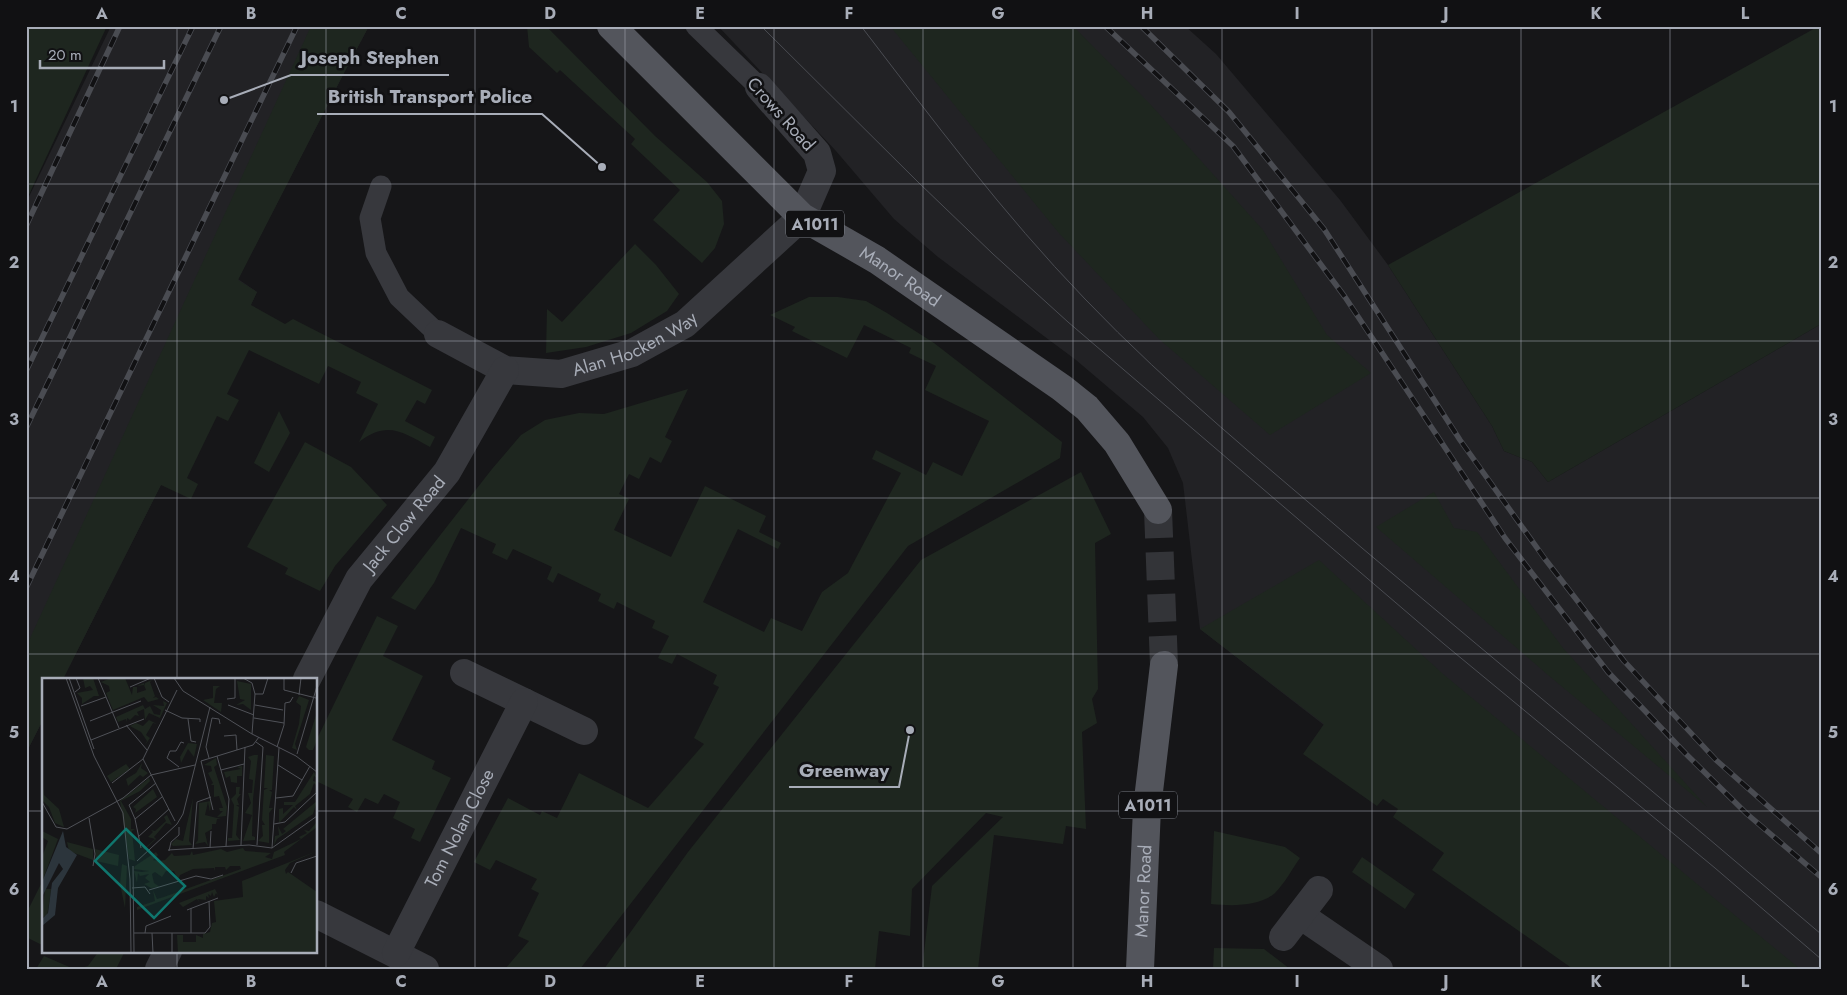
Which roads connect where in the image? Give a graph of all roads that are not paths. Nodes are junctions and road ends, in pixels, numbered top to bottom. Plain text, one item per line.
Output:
1 (611, 26) edge
2 (696, 26) edge
3 (759, 87) joint
4 (381, 186) dead end
5 (802, 217) junction
6 (438, 334) joint
7 (504, 370) junction
8 (1158, 510) tunnel mouth
9 (1164, 665) tunnel mouth
10 (464, 674) dead end
11 (307, 678) edge
12 (524, 702) junction
13 (584, 731) dead end
14 (1319, 890) dead end
15 (318, 915) edge
16 (1300, 915) junction
17 (1283, 937) dead end
18 (168, 952) edge
19 (396, 953) junction
20 (159, 969) edge
21 (425, 969) edge
22 (1140, 969) edge
23 (1379, 969) edge

1 - 5 main road, Manor Road / A1011
2 - 3 lane, Crows Road
3 - 5 street, Crows Road
4 - 6 lane
5 - 7 street, Alan Hocken Way
5 - 8 main road, Manor Road / A1011
6 - 7 street, Alan Hocken Way
7 - 11 street, Jack Clow Road
9 - 22 main road, Manor Road / A1011
10 - 12 street
12 - 13 street
12 - 19 street, Tom Nolan Close
14 - 16 street
15 - 19 street
16 - 17 street
16 - 23 street
18 - 20 street
19 - 21 street

